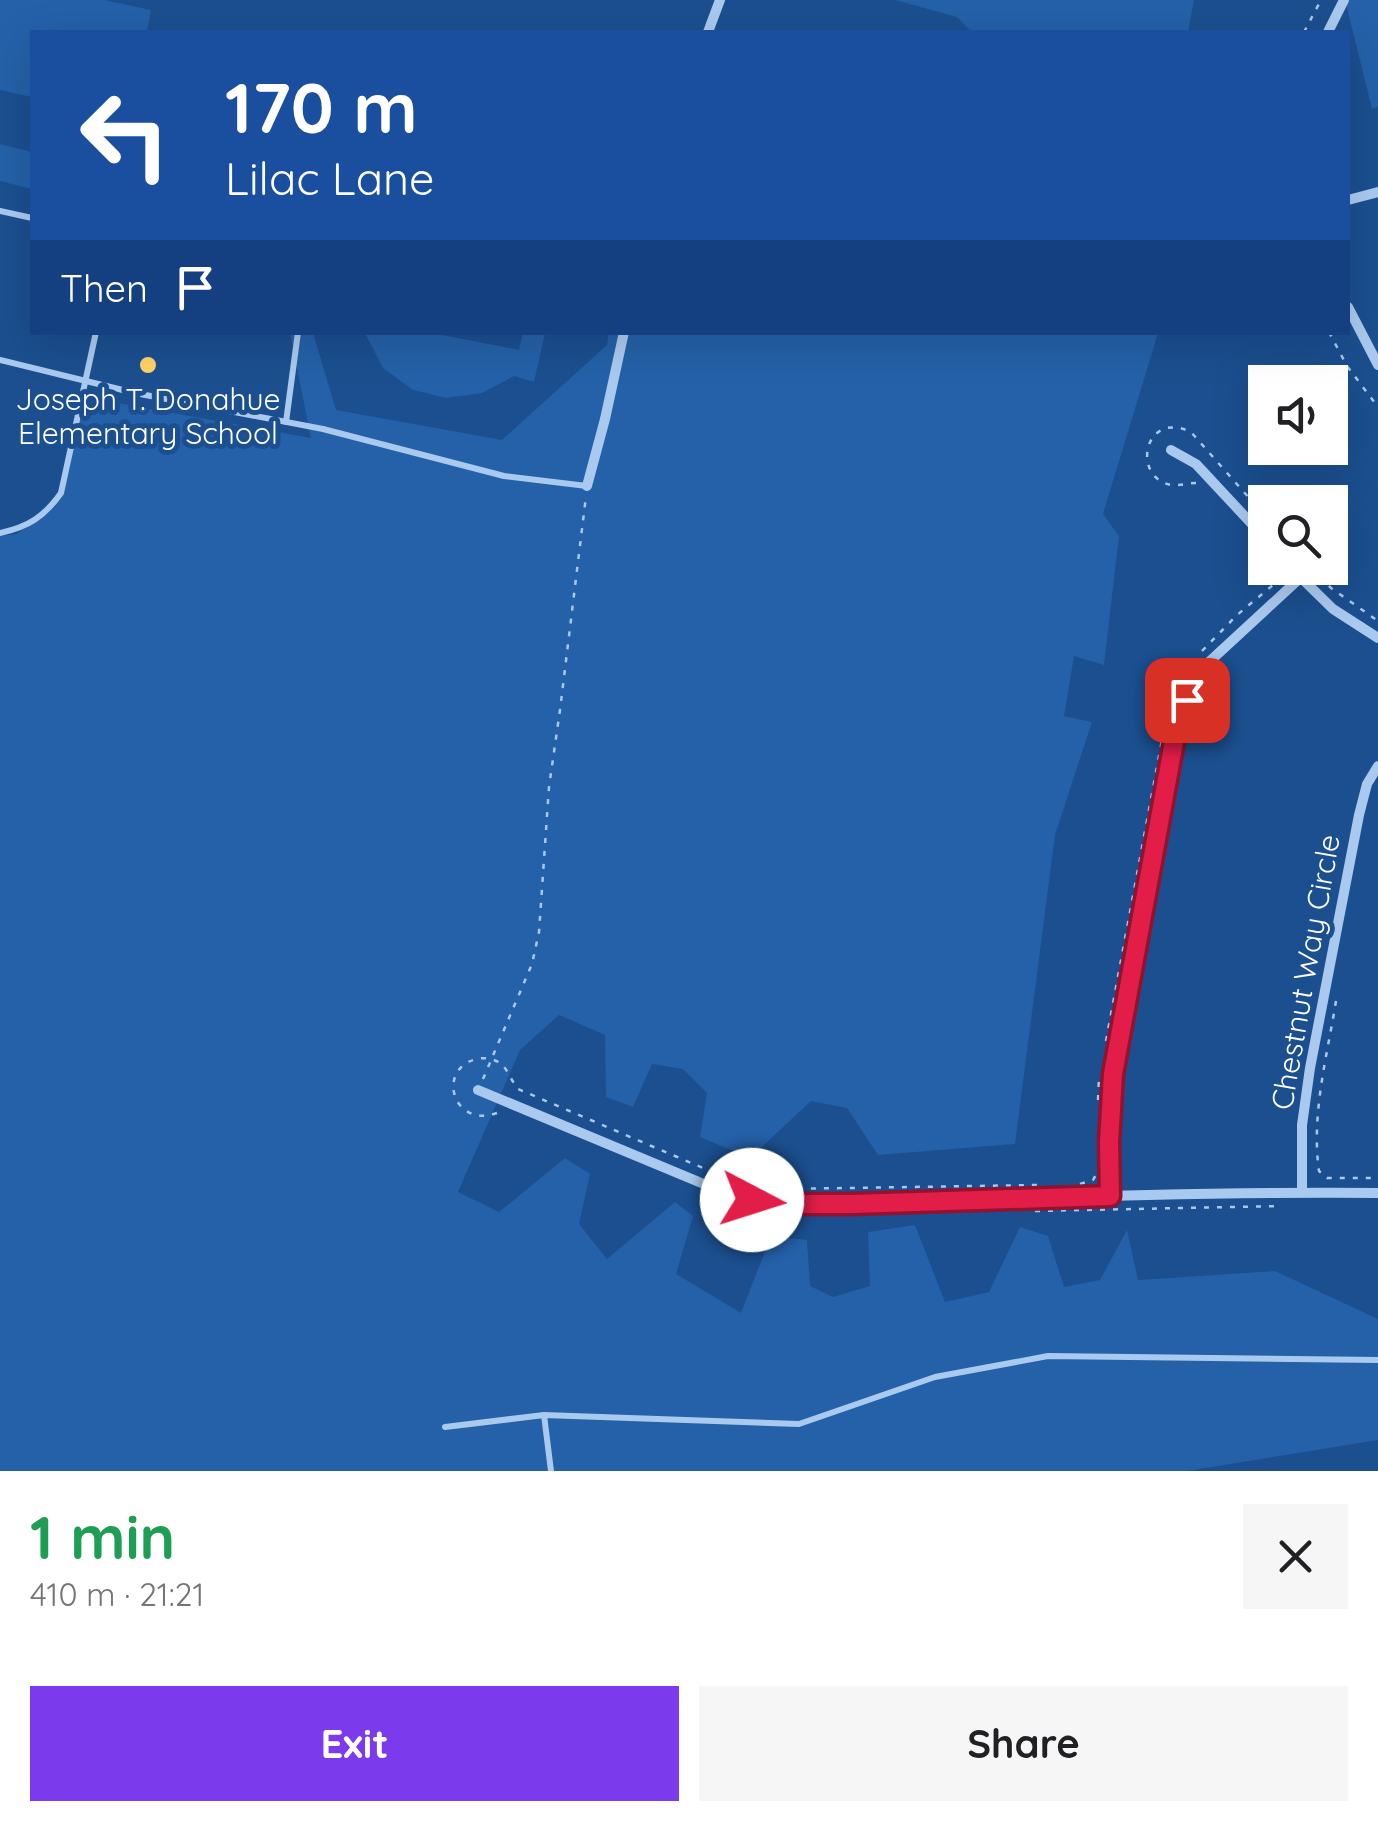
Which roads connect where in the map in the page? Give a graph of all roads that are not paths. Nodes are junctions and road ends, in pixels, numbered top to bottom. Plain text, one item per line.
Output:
1 (720, 0) edge
2 (1344, 0) edge
3 (709, 30) edge
4 (1329, 30) edge
5 (1378, 192) edge
6 (1350, 199) edge
7 (0, 211) edge
8 (30, 218) edge
9 (1350, 310) edge
10 (95, 335) edge
11 (298, 335) edge
12 (623, 335) edge
13 (0, 360) edge
14 (1378, 365) edge
15 (86, 381) junction
16 (286, 422) junction
17 (1170, 450) dead end
18 (587, 486) joint
19 (1248, 520) edge
20 (0, 532) edge
21 (1292, 585) edge
22 (1308, 585) edge
23 (1378, 638) edge
24 (1378, 766) edge
25 (478, 1090) road end
26 (1302, 1192) junction
27 (1378, 1193) edge
28 (1110, 1196) junction
29 (1378, 1360) edge
30 (544, 1415) junction
31 (445, 1427) dead end
32 (551, 1471) edge

1 - 3 street
2 - 4 street
5 - 6 street
7 - 8 lane
9 - 14 street
10 - 15 lane
11 - 16 lane
12 - 18 street
13 - 15 lane
15 - 16 lane
15 - 20 lane
16 - 18 lane
17 - 19 street
21 - 28 street
22 - 23 street
24 - 26 street, Chestnut Way Circle
25 - 28 street
26 - 27 street
26 - 28 street
29 - 30 lane
30 - 31 lane
30 - 32 lane

